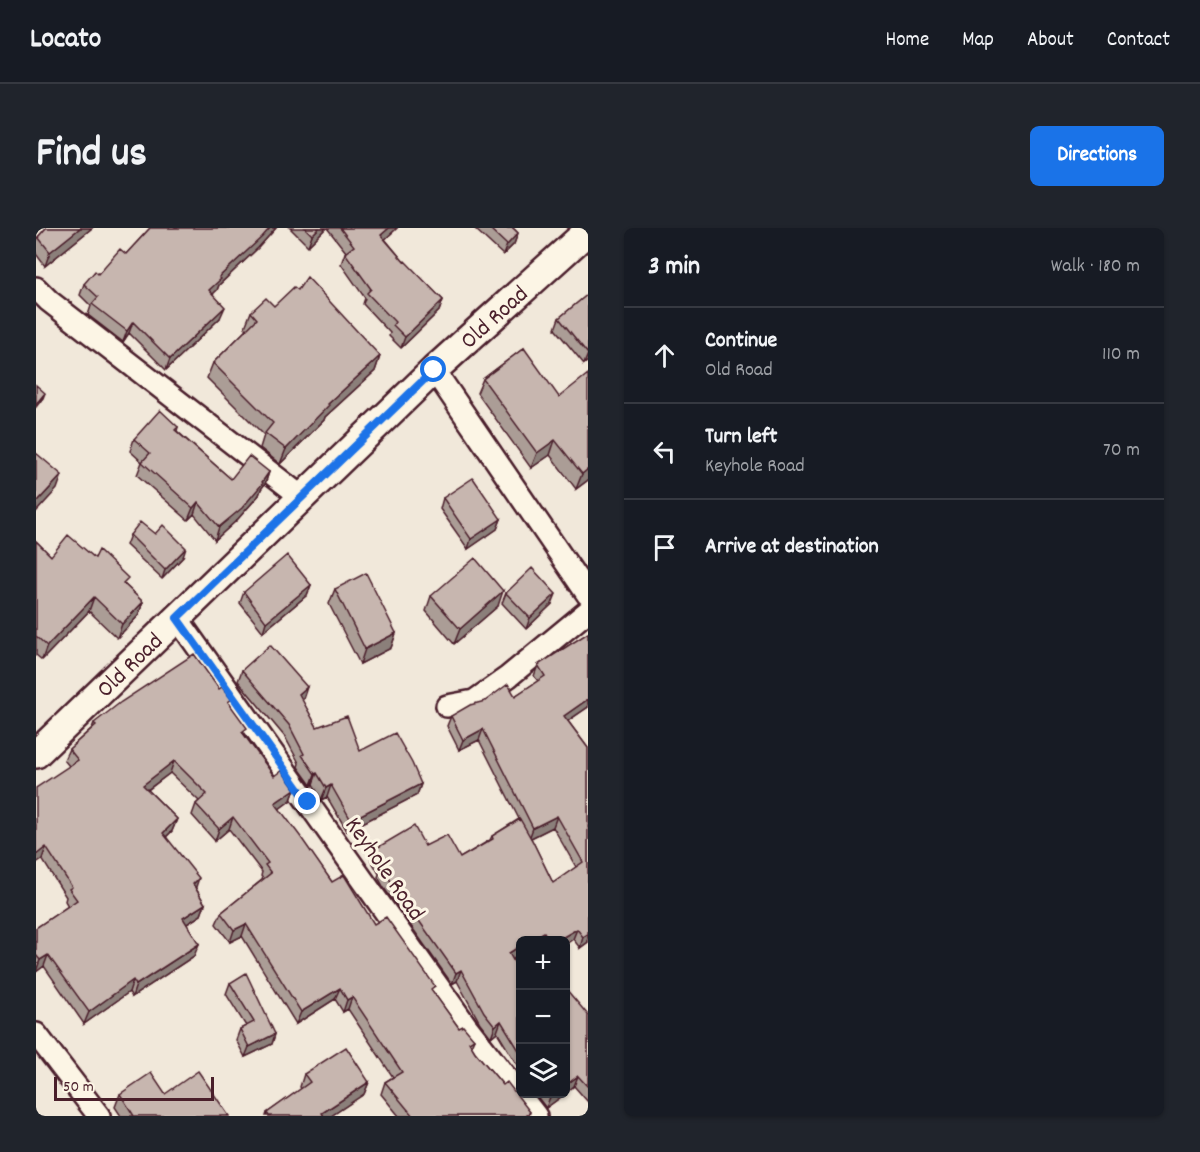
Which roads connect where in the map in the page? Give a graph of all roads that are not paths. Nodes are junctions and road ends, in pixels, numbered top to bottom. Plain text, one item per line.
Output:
1 (588, 231) edge
2 (40, 301) edge
3 (434, 370) junction
4 (303, 498) junction
5 (588, 595) edge
6 (588, 611) edge
7 (177, 618) junction
8 (447, 706) dead end
9 (36, 754) edge
10 (36, 1034) edge
11 (99, 1116) edge
12 (536, 1116) edge

1 - 3 street, Old Road
2 - 4 street
3 - 4 street, Old Road
3 - 5 street
4 - 7 street, Old Road
6 - 8 street
7 - 9 street, Old Road
7 - 12 street, Keyhole Road
10 - 11 street

